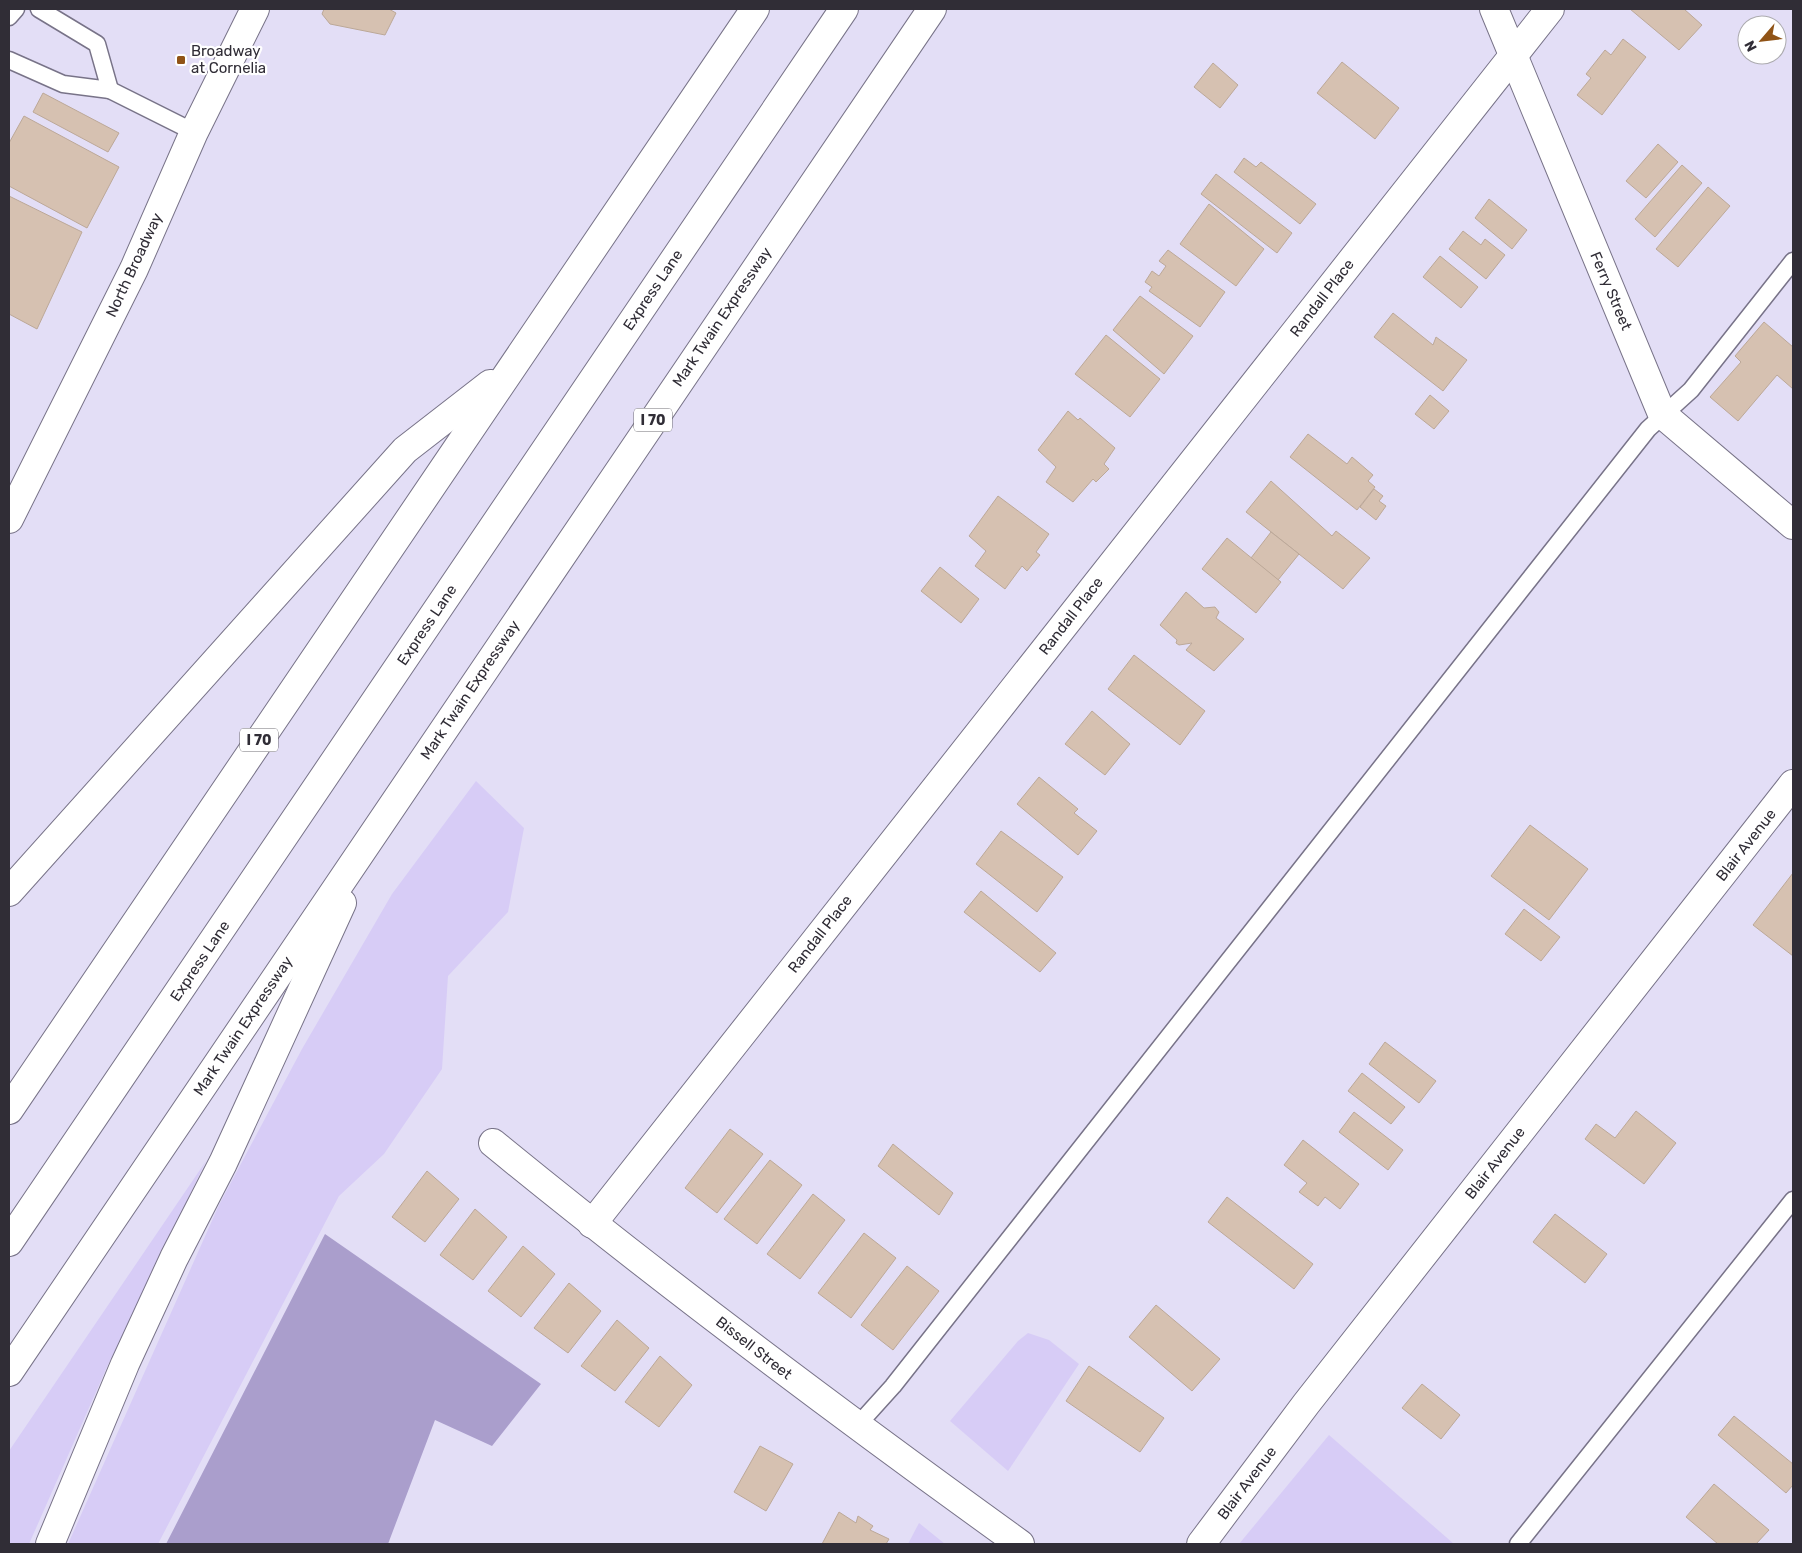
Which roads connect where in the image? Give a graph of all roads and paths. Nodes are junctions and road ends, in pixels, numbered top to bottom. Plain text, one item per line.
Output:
1 (16, 9) edge
2 (39, 9) edge
3 (255, 9) edge
4 (754, 9) edge
5 (844, 9) edge
6 (932, 9) edge
7 (1494, 9) edge
8 (1550, 9) edge
9 (9, 17) edge
10 (1513, 55) junction
11 (9, 60) edge
12 (110, 90) junction
13 (194, 132) junction
14 (1793, 261) edge
15 (509, 370) junction
16 (1662, 414) junction
17 (9, 519) edge
18 (1793, 525) edge
19 (1793, 784) edge
20 (375, 831) junction
21 (9, 892) edge
22 (9, 1110) edge
23 (493, 1143) dead end
24 (1793, 1200) edge
25 (592, 1224) junction
26 (9, 1242) edge
27 (9, 1372) edge
28 (856, 1427) junction
29 (50, 1544) edge
30 (1020, 1544) edge
31 (1201, 1544) edge
32 (1518, 1544) edge

1 - 9 lane
2 - 12 lane
3 - 13 main road, North Broadway
4 - 15 main road, I 70
5 - 26 main road, Express Lane
6 - 20 main road, Mark Twain Expressway / I 70
7 - 10 main road, Ferry Street
8 - 10 main road, Randall Place
10 - 16 main road, Ferry Street
10 - 25 main road, Randall Place
11 - 12 lane
12 - 13 lane
13 - 17 main road, North Broadway
14 - 16 lane
15 - 21 main road
15 - 22 main road, I 70
16 - 18 main road, Ferry Street
16 - 28 lane
19 - 31 main road, Blair Avenue
20 - 27 main road, Mark Twain Expressway / I 70
20 - 29 main road
23 - 25 main road, Bissell Street
24 - 32 lane
25 - 28 main road, Bissell Street
28 - 30 main road, Bissell Street

